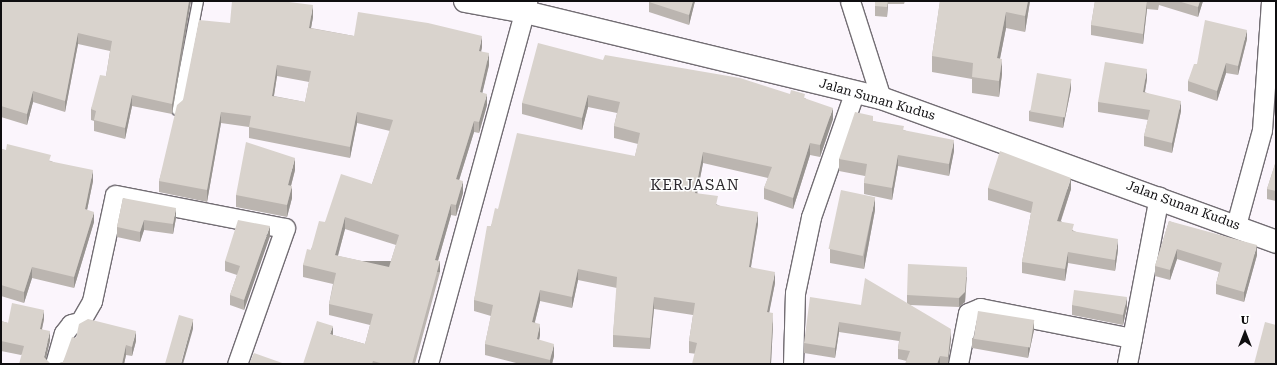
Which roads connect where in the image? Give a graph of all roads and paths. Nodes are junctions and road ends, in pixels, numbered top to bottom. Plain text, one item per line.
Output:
1 (198, 1) edge
2 (465, 1) edge
3 (850, 1) edge
4 (1271, 1) edge
5 (526, 6) edge
6 (855, 91) junction
7 (881, 98) junction
8 (177, 110) edge
9 (1159, 197) junction
10 (1236, 225) junction
11 (1276, 242) edge
12 (1132, 338) junction
13 (55, 364) edge
14 (237, 364) edge
15 (428, 364) edge
16 (793, 364) edge
17 (958, 364) edge
18 (1126, 364) edge

1 - 8 lane
2 - 5 main road, Jalan Sunan Kudus
3 - 7 street
4 - 10 street
5 - 6 main road, Jalan Sunan Kudus
5 - 15 street
6 - 7 main road, Jalan Sunan Kudus
6 - 16 street
7 - 9 main road, Jalan Sunan Kudus
9 - 10 main road, Jalan Sunan Kudus
9 - 12 street
10 - 11 main road, Jalan Sunan Kudus
12 - 17 street
12 - 18 street
13 - 14 street

